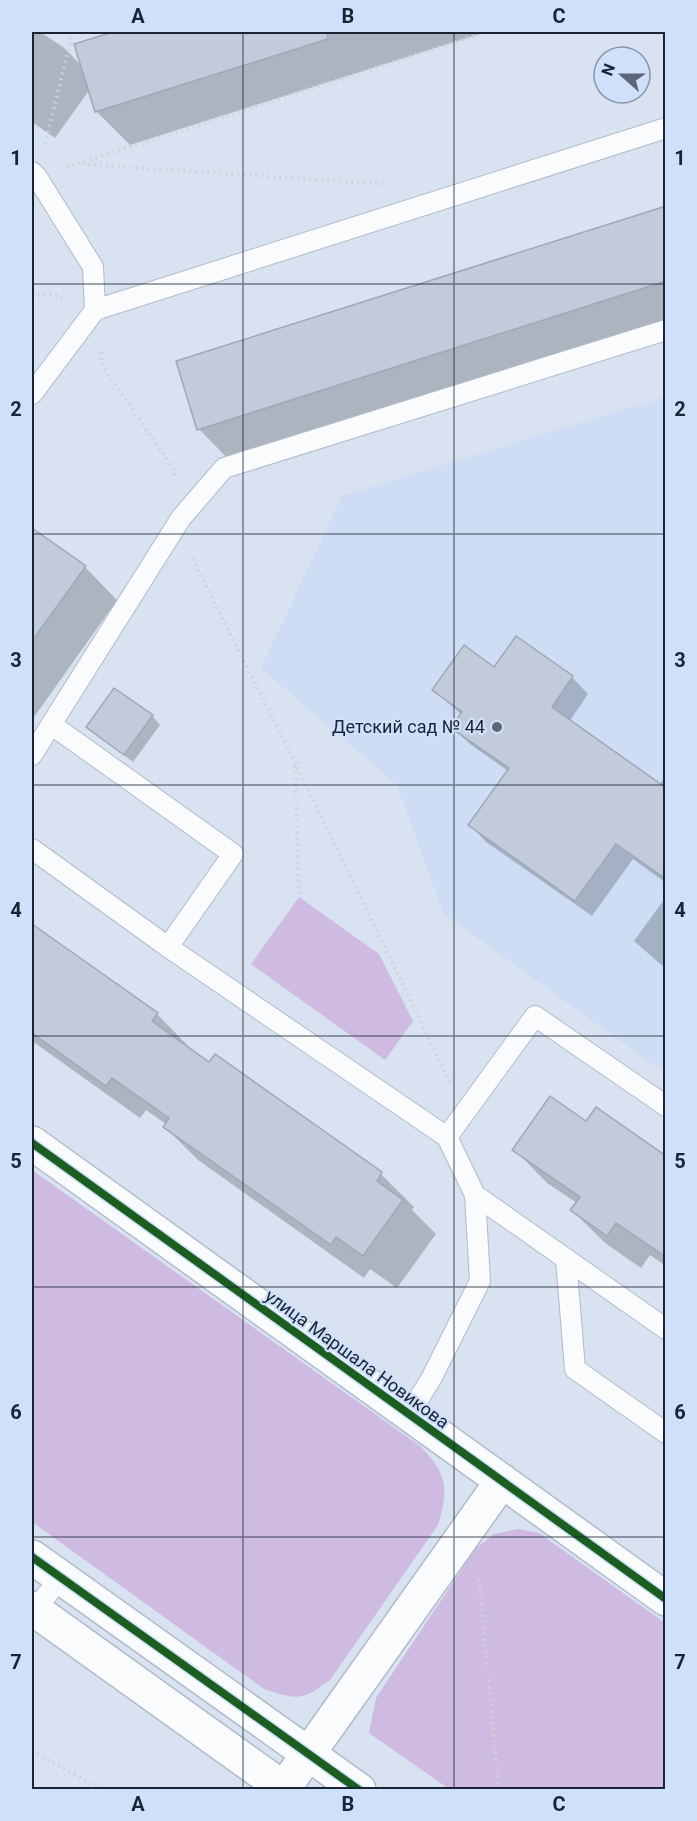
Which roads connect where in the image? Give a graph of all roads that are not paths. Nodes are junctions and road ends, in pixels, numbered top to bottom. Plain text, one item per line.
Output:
1 (666, 128) edge
2 (34, 175) edge
3 (95, 310) junction
4 (666, 330) edge
5 (32, 394) edge
6 (52, 725) junction
7 (32, 755) edge
8 (32, 849) edge
9 (168, 947) junction
10 (666, 1106) edge
11 (447, 1137) junction
12 (32, 1143) edge
13 (475, 1195) junction
14 (566, 1259) junction
15 (666, 1329) edge
16 (409, 1414) junction
17 (666, 1433) edge
18 (502, 1481) junction
19 (32, 1557) edge
20 (60, 1578) junction
21 (666, 1599) edge
22 (33, 1611) edge
23 (309, 1754) junction
24 (285, 1789) edge
25 (358, 1790) edge

1 - 3 lane
2 - 3 lane
3 - 5 lane
4 - 6 lane
6 - 7 lane
6 - 9 lane
8 - 9 lane
9 - 11 lane
10 - 11 lane
11 - 13 lane
12 - 16 street, улица Маршала Новикова
13 - 14 lane
13 - 16 lane
14 - 15 lane
14 - 17 lane
16 - 18 street, улица Маршала Новикова
18 - 21 street, улица Маршала Новикова
18 - 23 street
19 - 20 street
20 - 22 lane
20 - 23 street
22 - 24 street
23 - 24 street
23 - 25 street

